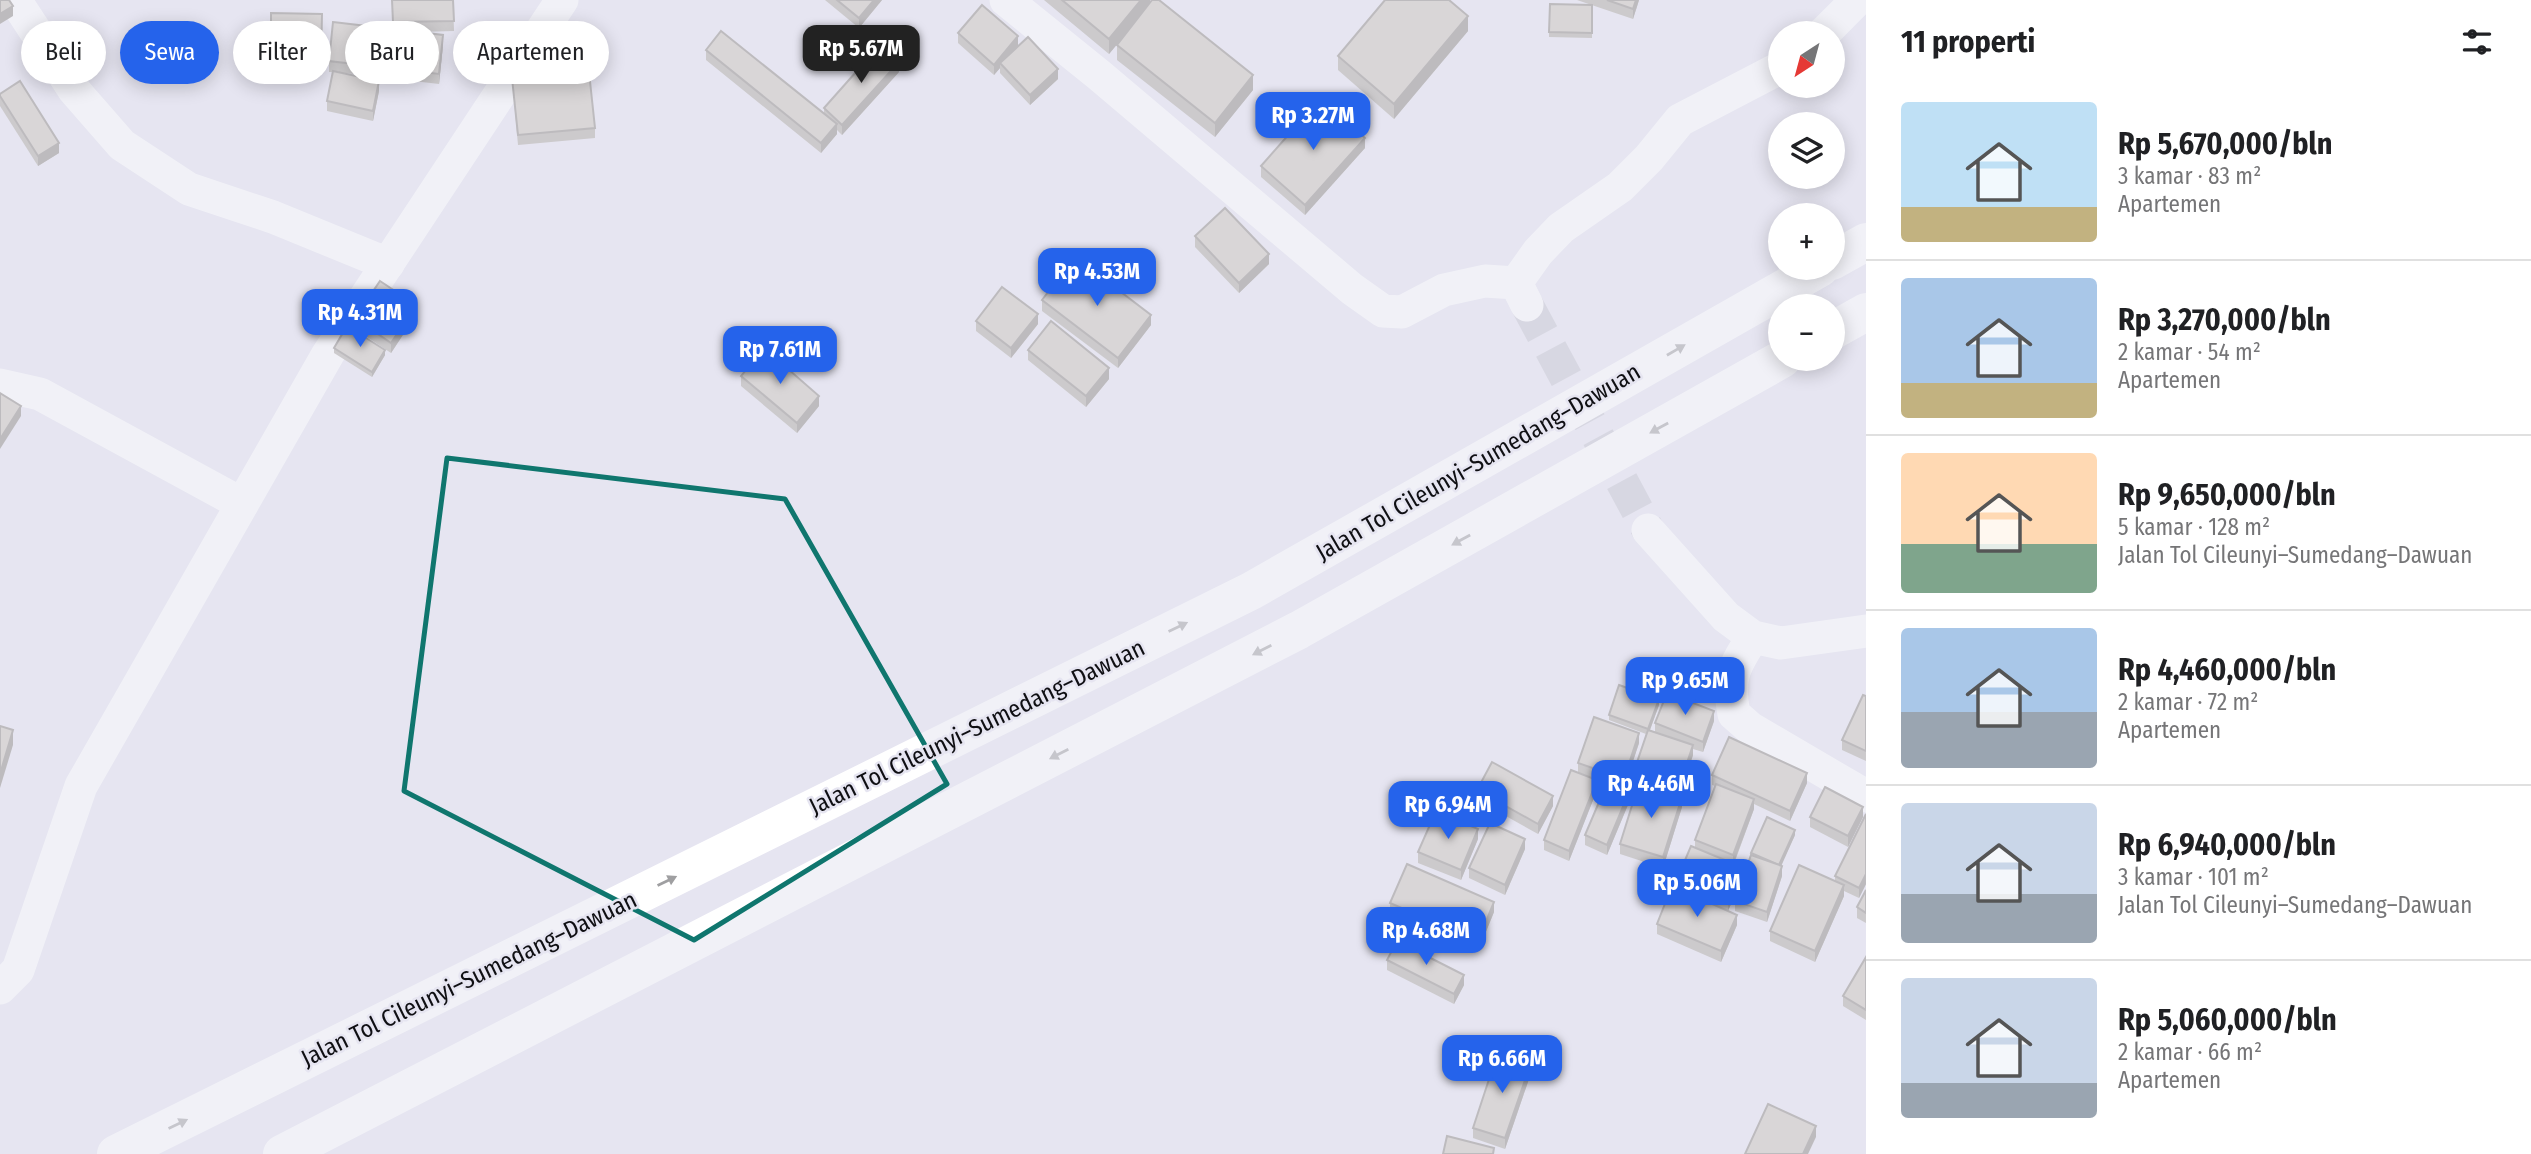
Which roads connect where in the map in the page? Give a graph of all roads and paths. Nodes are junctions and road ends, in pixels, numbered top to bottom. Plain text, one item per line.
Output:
1 (15, 0) edge
2 (562, 0) edge
3 (1006, 0) edge
4 (1857, 0) edge
5 (1836, 21) edge
6 (1768, 74) edge
7 (1866, 242) edge
8 (1845, 254) edge
9 (388, 264) junction
10 (1799, 280) edge
11 (1866, 312) edge
12 (1845, 324) edge
13 (1768, 367) edge
14 (0, 385) edge
15 (242, 504) junction
16 (1648, 530) tunnel mouth
17 (1866, 631) edge
18 (1753, 636) junction
19 (1866, 796) edge
20 (6, 974) edge
21 (116, 1154) edge
22 (282, 1154) edge

1 - 9 street
2 - 9 street
3 - 6 street
4 - 5 street
7 - 8 highway
9 - 15 street
21 -> 10 highway, Jalan Tol Cileunyi–Sumedang–Dawuan
11 - 12 highway
13 -> 22 highway
14 - 15 street
15 - 20 street
16 - 18 street
17 - 18 street
18 - 19 street

